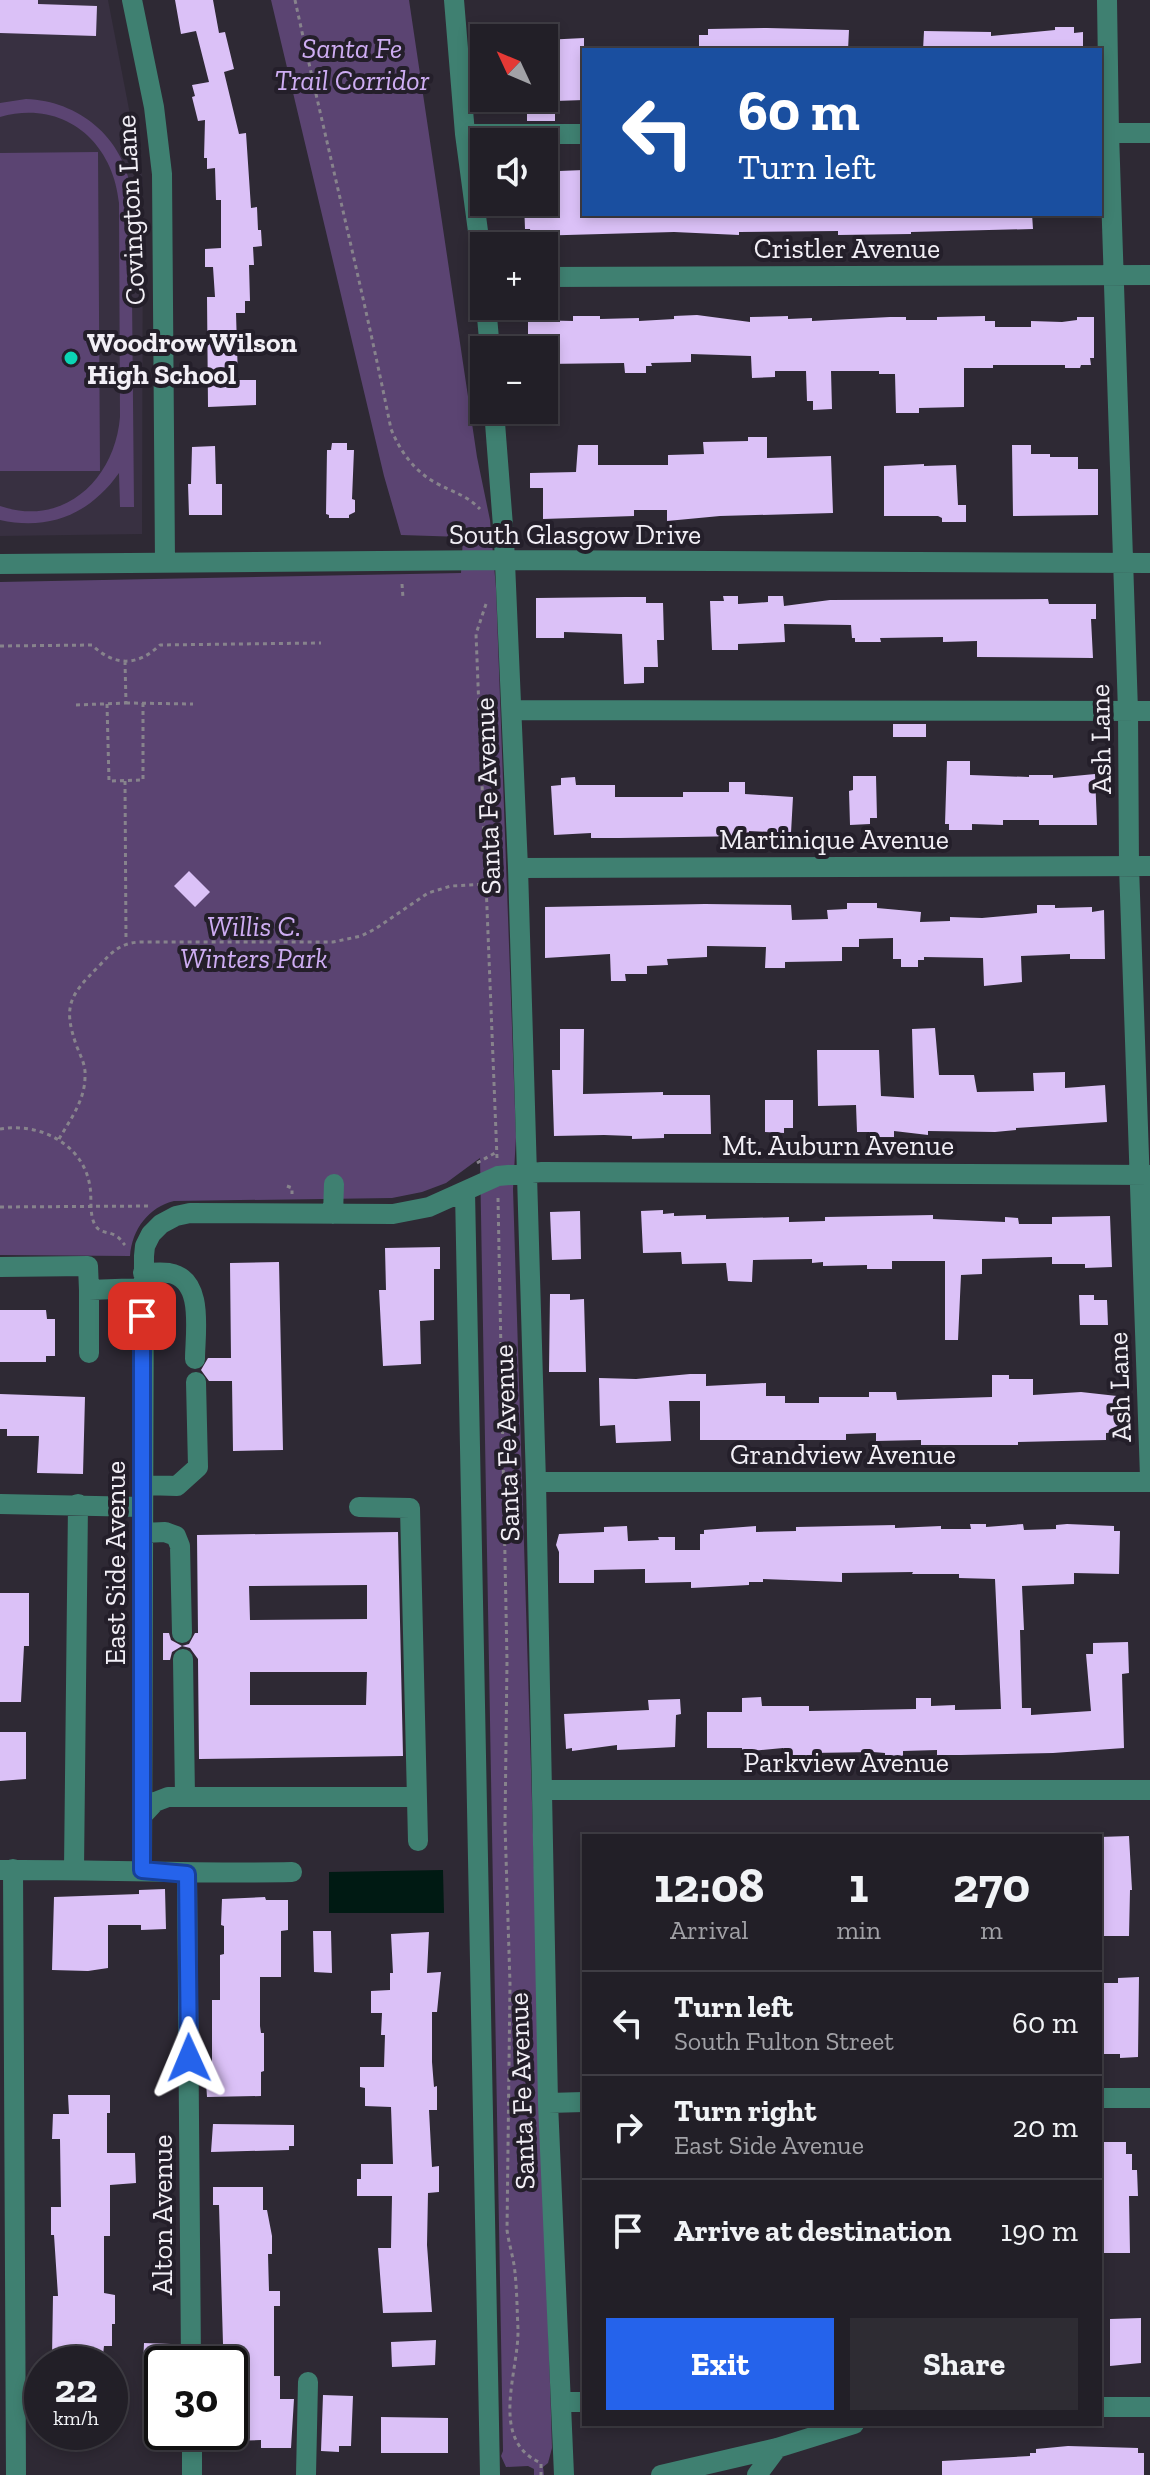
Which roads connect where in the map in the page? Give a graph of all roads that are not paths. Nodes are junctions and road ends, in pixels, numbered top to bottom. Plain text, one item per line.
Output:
1 (132, 0) edge
2 (454, 0) edge
3 (1107, 0) edge
4 (1104, 133) edge
5 (1150, 133) edge
6 (465, 134) junction
7 (582, 134) edge
8 (478, 232) edge
9 (1114, 275) junction
10 (1150, 275) edge
11 (558, 277) edge
12 (495, 424) edge
13 (505, 560) junction
14 (165, 563) junction
15 (1124, 563) junction
16 (1150, 563) edge
17 (0, 564) edge
18 (512, 710) junction
19 (1128, 711) junction
20 (1150, 711) edge
21 (1140, 866) edge
22 (518, 868) junction
23 (527, 1173) junction
24 (1144, 1175) edge
25 (334, 1184) dead end
26 (465, 1191) junction
27 (333, 1214) junction
28 (140, 1266) junction
29 (0, 1267) edge
30 (89, 1290) junction
31 (89, 1353) dead end
32 (195, 1359) dead end
33 (196, 1382) dead end
34 (1150, 1479) edge
35 (536, 1482) junction
36 (144, 1485) junction
37 (0, 1504) edge
38 (78, 1504) junction
39 (143, 1507) junction
40 (359, 1507) dead end
41 (143, 1533) junction
42 (182, 1633) dead end
43 (183, 1659) dead end
44 (542, 1790) junction
45 (1150, 1790) edge
46 (185, 1797) junction
47 (416, 1797) junction
48 (142, 1816) junction
49 (418, 1841) dead end
50 (74, 1869) junction
51 (7, 1870) edge
52 (142, 1870) junction
53 (292, 1872) dead end
54 (187, 1874) junction
55 (1102, 2098) edge
56 (1150, 2098) edge
57 (582, 2102) edge
58 (548, 2103) junction
59 (191, 2346) edge
60 (308, 2382) dead end
61 (562, 2402) junction
62 (582, 2402) edge
63 (1102, 2407) edge
64 (1150, 2407) edge
65 (848, 2426) edge
66 (777, 2448) junction
67 (192, 2450) edge
68 (16, 2475) edge
69 (192, 2475) edge
70 (306, 2475) edge
71 (490, 2475) edge
72 (564, 2475) edge
73 (661, 2475) edge
74 (757, 2475) edge

1 - 14 street, Covington Lane
2 - 6 street
3 - 4 street, Ash Lane
4 - 5 street
4 - 9 street, Ash Lane
6 - 7 street
6 - 8 street
9 - 10 street, Cristler Avenue
9 - 11 street, Cristler Avenue
9 - 15 street, Ash Lane
12 - 13 street, Santa Fe Avenue
13 - 14 street, South Glasgow Drive
13 - 15 street, South Glasgow Drive
13 - 18 street, Santa Fe Avenue
14 - 17 street, South Glasgow Drive
15 - 16 street, South Glasgow Drive
15 - 19 street, Ash Lane
18 - 19 street
18 - 22 street, Santa Fe Avenue
19 - 20 street
19 - 21 street, Ash Lane
21 - 22 street, Martinique Avenue
21 - 24 street, Ash Lane
22 - 23 street, Santa Fe Avenue
23 - 24 street, Mt. Auburn Avenue
23 - 26 street, Mt. Auburn Avenue
23 - 35 street, Santa Fe Avenue
24 - 34 street, Ash Lane
25 - 27 street
26 - 27 street, Mt. Auburn Avenue
26 - 71 street, Santa Fe Avenue
27 - 28 street, Mt. Auburn Avenue
28 - 30 street
28 - 32 street
28 - 36 street, East Side Avenue
29 - 30 street
30 - 31 street
33 - 36 street
34 - 35 street, Grandview Avenue
35 - 44 street, Santa Fe Avenue
36 - 39 street, East Side Avenue
37 - 38 street
38 - 39 street
38 - 50 street
39 - 41 street, East Side Avenue
40 - 47 street
41 - 42 street
41 - 48 street, East Side Avenue
43 - 46 street
44 - 45 street, Parkview Avenue
44 - 58 street, Santa Fe Avenue
46 - 47 street
46 - 48 street
47 - 49 street
48 - 52 street, East Side Avenue
50 - 51 street
50 - 52 street
51 - 68 street
52 - 54 street
53 - 54 street
54 - 59 street, Alton Avenue
55 - 56 street
57 - 58 street
58 - 61 street, Santa Fe Avenue
60 - 70 street
61 - 62 street
61 - 72 street, Santa Fe Avenue
63 - 64 street
65 - 66 street
66 - 73 street
66 - 74 street
67 - 69 street

